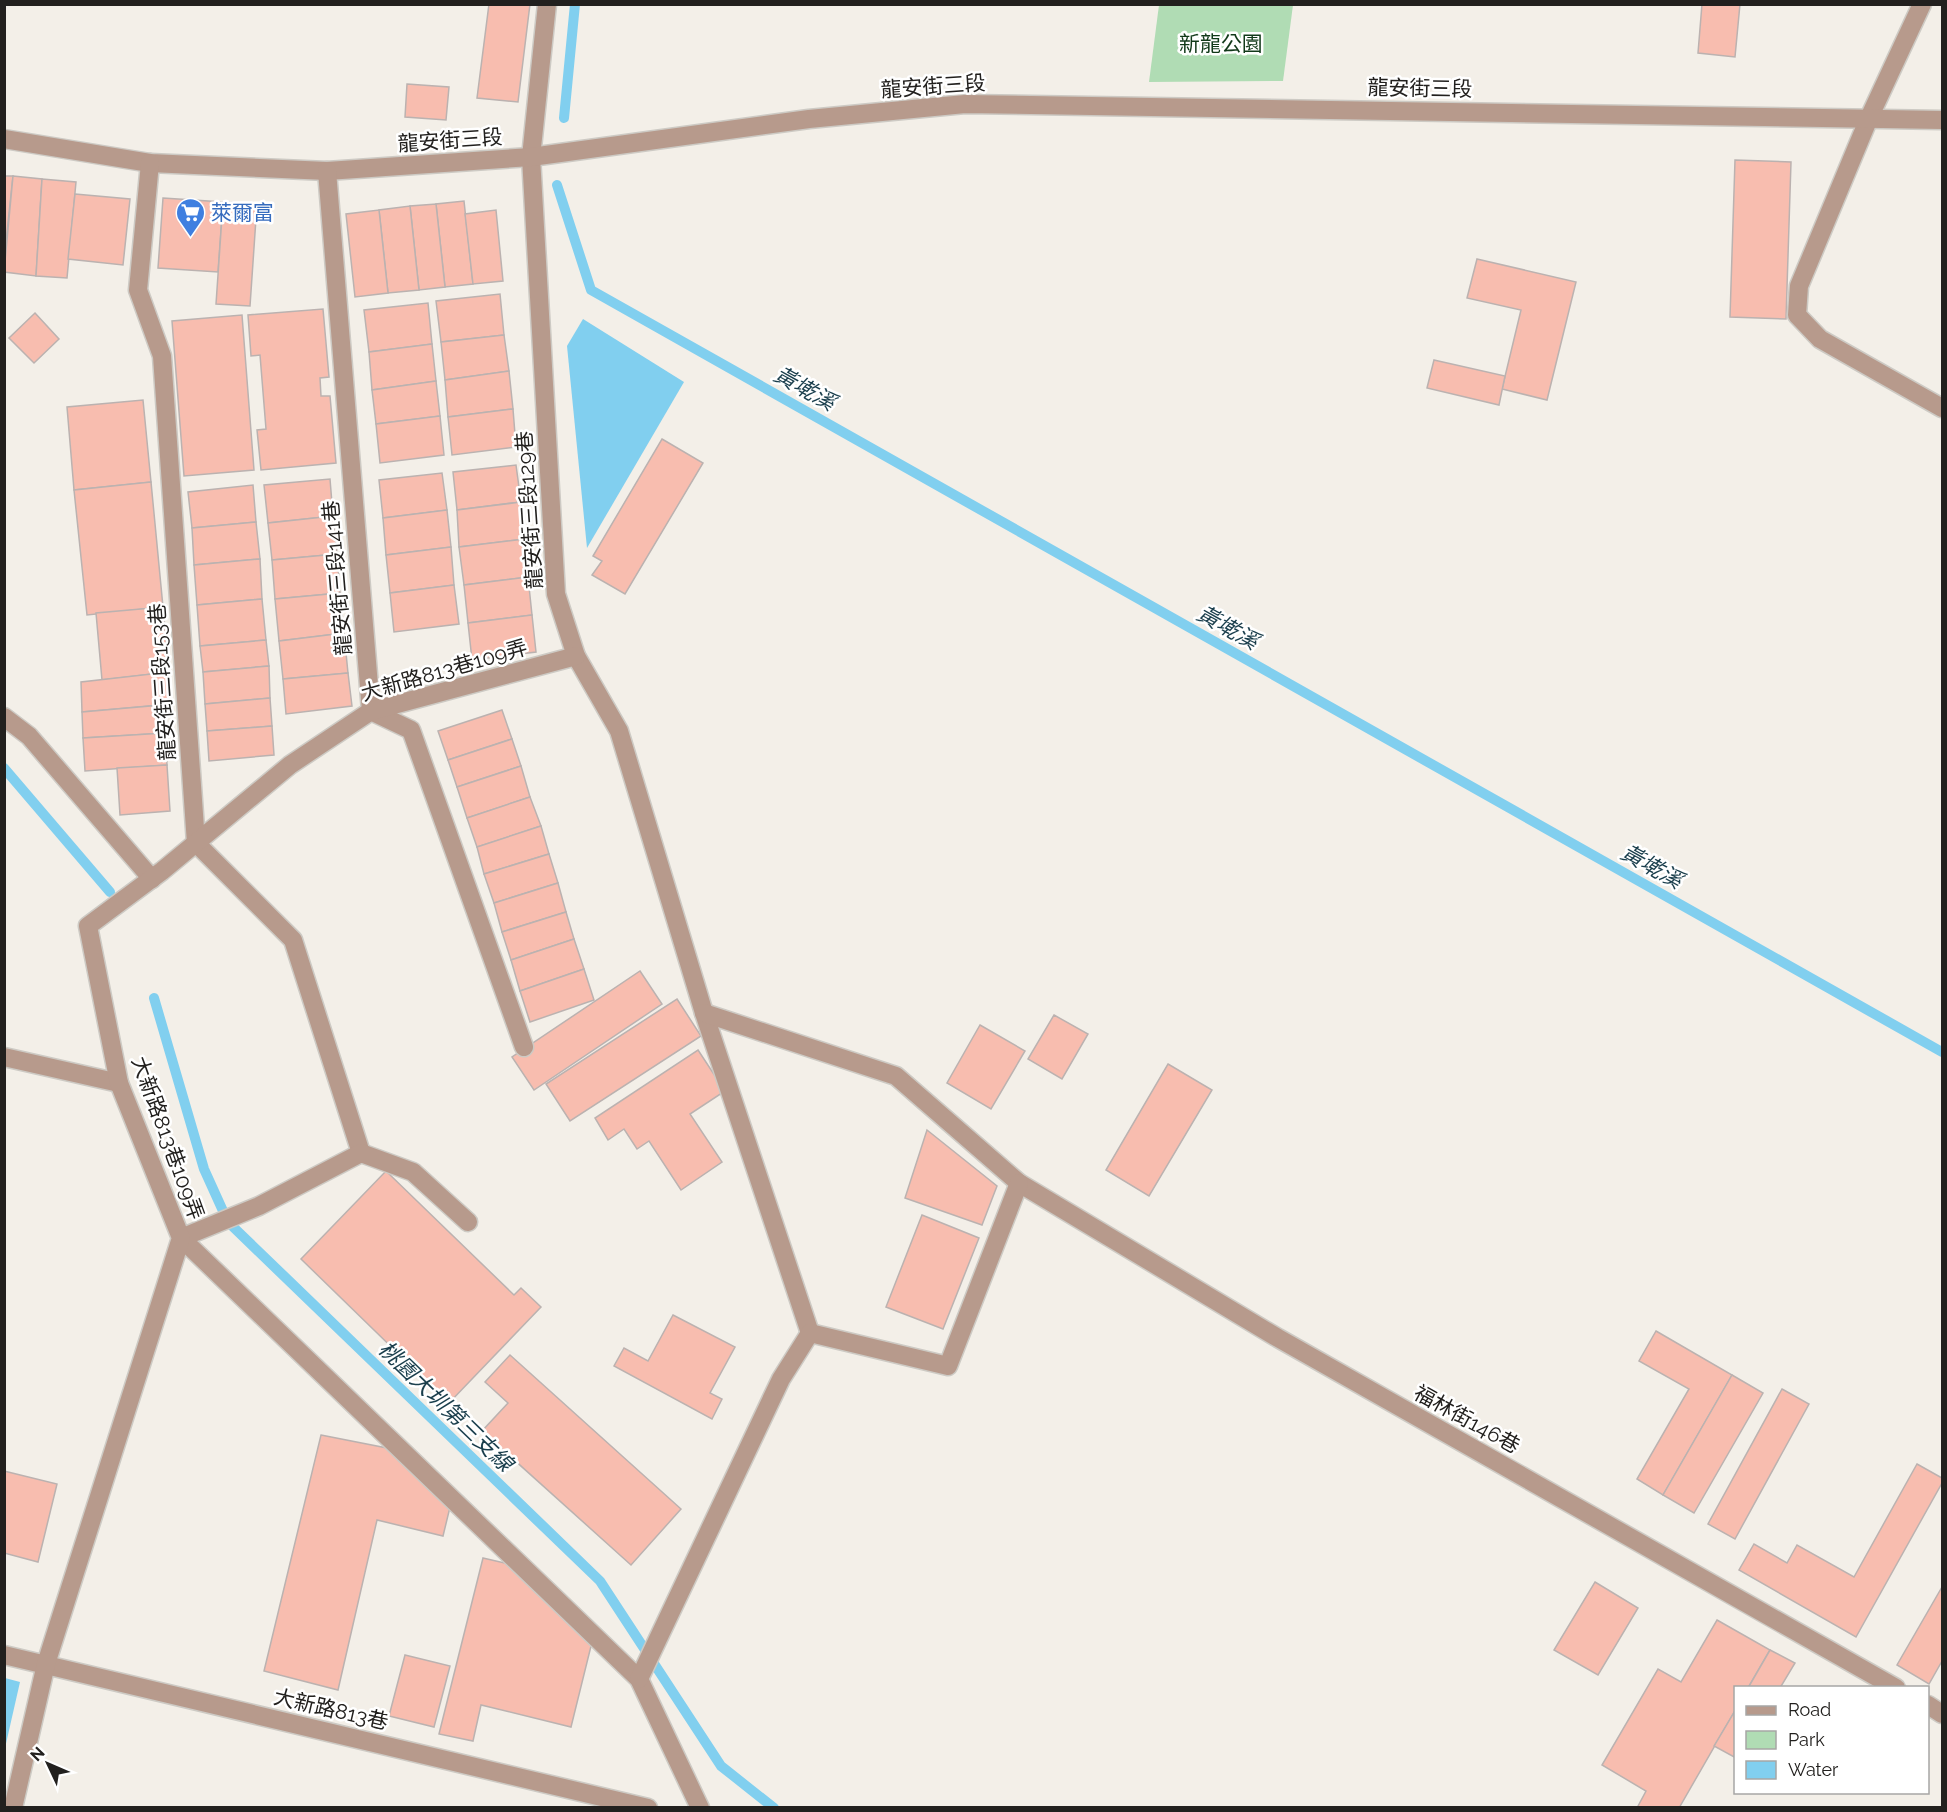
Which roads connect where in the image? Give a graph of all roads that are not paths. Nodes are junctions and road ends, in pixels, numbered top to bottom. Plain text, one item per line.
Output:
1 (547, 4) edge
2 (1922, 4) edge
3 (1869, 118) junction
4 (1942, 120) edge
5 (4, 139) edge
6 (531, 157) junction
7 (150, 163) junction
8 (327, 171) junction
9 (1942, 408) edge
10 (576, 656) junction
11 (370, 711) junction
12 (4, 717) edge
13 (196, 843) junction
14 (152, 879) junction
15 (704, 1013) junction
16 (524, 1047) dead end
17 (4, 1057) edge
18 (119, 1083) junction
19 (361, 1153) junction
20 (1019, 1183) junction
21 (468, 1222) dead end
22 (181, 1238) junction
23 (810, 1333) junction
24 (4, 1654) edge
25 (46, 1664) junction
26 (641, 1674) junction
27 (1892, 1686) edge
28 (1929, 1706) edge
29 (1942, 1714) edge
30 (13, 1808) edge
31 (648, 1808) edge
32 (700, 1808) edge

1 - 6 street, 龍安街三段129巷
2 - 3 street
3 - 4 street, 龍安街三段
3 - 6 street, 龍安街三段
3 - 9 street
5 - 7 street, 龍安街三段
6 - 8 street, 龍安街三段
6 - 10 street, 龍安街三段129巷
7 - 8 street, 龍安街三段
7 - 13 street, 龍安街三段153巷
8 - 11 street, 龍安街三段141巷
10 - 11 street, 大新路813巷109弄
10 - 15 street, 龍安街三段129巷
11 - 13 street, 大新路813巷109弄
11 - 16 street
12 - 14 street
13 - 14 street, 大新路813巷109弄
13 - 19 street
14 - 18 street, 大新路813巷109弄
15 - 20 street, 福林街146巷
15 - 23 street, 龍安街三段129巷
17 - 18 street
18 - 22 street, 大新路813巷109弄
19 - 21 street
19 - 22 street
20 - 23 street
20 - 27 street, 福林街146巷
22 - 25 street, 大新路813巷109弄
22 - 26 street
23 - 26 street
24 - 25 street, 大新路813巷
25 - 30 street, 大新路813巷109弄
25 - 31 street, 大新路813巷
26 - 32 street
28 - 29 street

